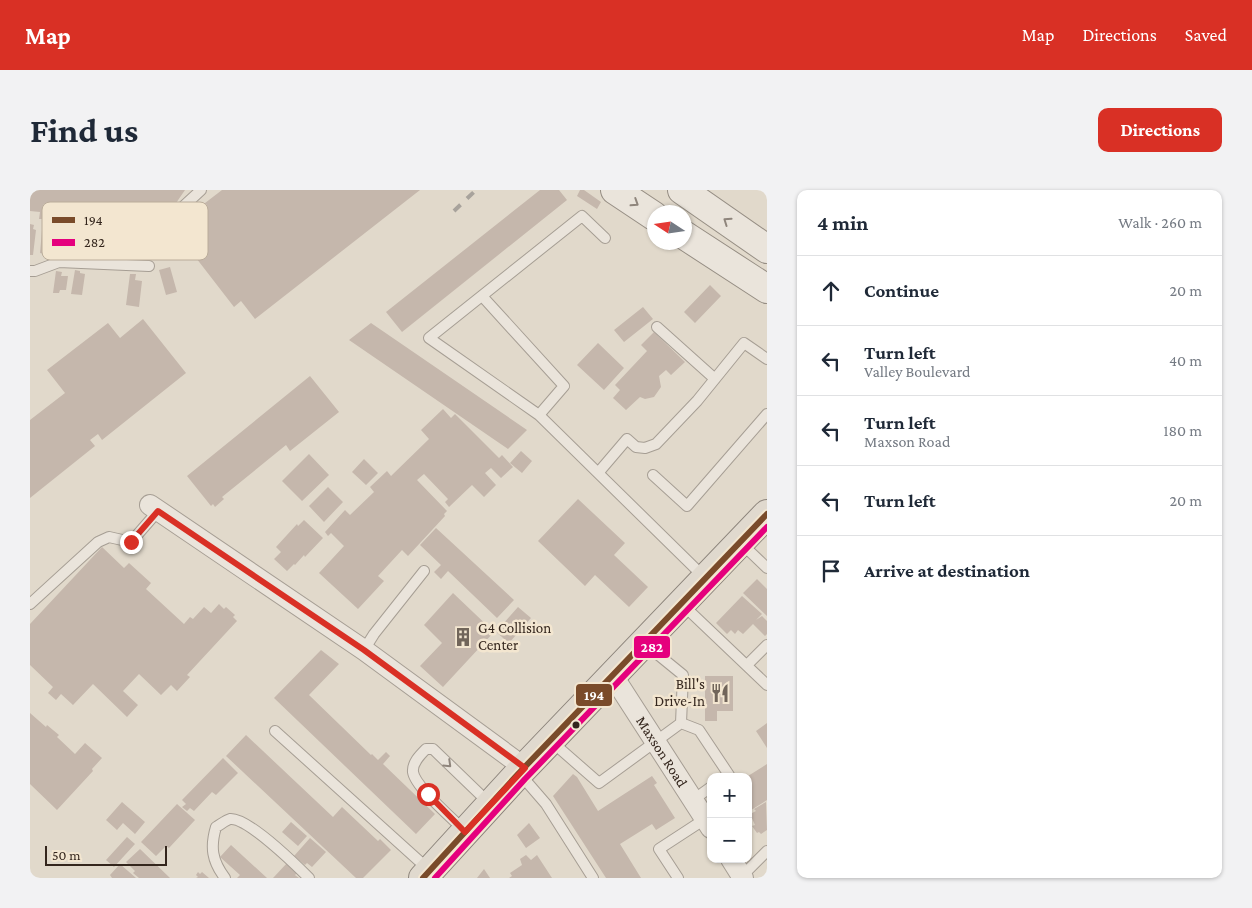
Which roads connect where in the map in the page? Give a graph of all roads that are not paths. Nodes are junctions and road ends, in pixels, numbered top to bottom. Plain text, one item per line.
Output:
1 (201, 190) edge
2 (615, 190) edge
3 (682, 190) edge
4 (188, 202) edge
5 (647, 211) edge
6 (605, 238) dead end
7 (692, 240) edge
8 (767, 249) edge
9 (149, 266) dead end
10 (30, 271) edge
11 (767, 289) edge
12 (482, 296) junction
13 (657, 327) dead end
14 (767, 359) edge
15 (715, 379) junction
16 (767, 414) edge
17 (540, 415) junction
18 (598, 473) junction
19 (653, 475) dead end
20 (154, 508) joint
21 (767, 514) edge
22 (740, 542) junction
23 (767, 568) edge
24 (424, 571) dead end
25 (706, 578) junction
26 (30, 604) edge
27 (682, 604) junction
28 (644, 644) junction
29 (767, 645) edge
30 (364, 650) junction
31 (747, 666) junction
32 (613, 676) junction
33 (767, 685) edge
34 (681, 722) junction
35 (275, 731) dead end
36 (550, 741) junction
37 (656, 742) junction
38 (522, 770) junction
39 (728, 773) edge
40 (707, 790) edge
41 (693, 800) junction
42 (490, 804) junction
43 (707, 821) edge
44 (707, 824) edge
45 (465, 832) junction
46 (767, 851) edge
47 (734, 863) edge
48 (426, 874) edge
49 (743, 877) edge
50 (225, 878) edge
51 (308, 878) edge
52 (593, 878) edge
53 (678, 878) edge

1 - 4 lane
2 -> 5 main road
8 -> 3 main road
6 - 12 lane
7 - 11 main road
9 - 10 lane
12 - 17 lane
12 - 17 lane
13 - 15 lane
14 - 15 lane
15 - 18 lane
16 - 19 lane
17 - 18 lane
18 - 25 lane
20 - 26 lane
20 - 30 street
21 - 22 main road
22 - 23 lane
22 - 25 main road
24 - 30 lane
25 - 27 main road
27 - 28 main road
27 - 31 lane
28 - 32 main road
28 - 34 lane
29 - 31 lane
30 - 38 street
31 - 33 lane
32 - 36 main road
32 - 37 street, Maxson Road
34 - 37 lane
34 - 39 lane
35 - 48 lane
36 - 37 lane
36 - 38 main road
37 - 41 street, Maxson Road
38 - 42 main road
38 - 52 lane
40 - 41 lane
41 - 43 street, Maxson Road
42 - 45 main road
45 -> 42 lane
44 - 53 lane
45 - 48 main road
46 - 49 lane
47 - 49 street
50 - 51 lane

